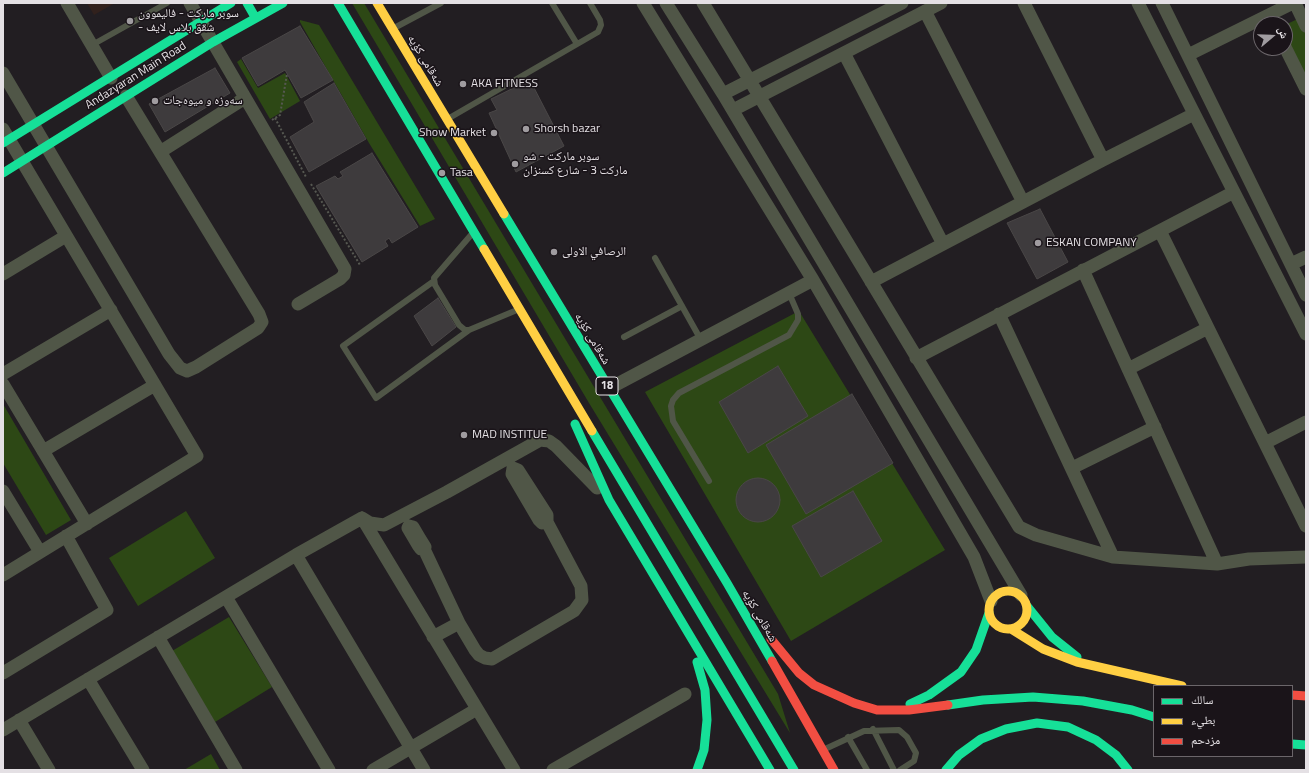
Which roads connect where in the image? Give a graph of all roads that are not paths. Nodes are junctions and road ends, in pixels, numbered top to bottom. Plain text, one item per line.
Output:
1 (67, 3) edge
2 (167, 3) edge
3 (190, 3) edge
4 (231, 3) edge
5 (247, 3) edge
6 (283, 3) edge
7 (338, 3) edge
8 (377, 3) edge
9 (441, 3) edge
10 (552, 3) edge
11 (590, 3) edge
12 (643, 3) edge
13 (666, 3) edge
14 (703, 3) edge
15 (902, 3) edge
16 (941, 3) edge
17 (1024, 3) edge
18 (1138, 3) edge
19 (1162, 3) edge
20 (1294, 3) edge
21 (925, 11) junction
22 (1275, 16) edge
23 (255, 17) junction
24 (201, 21) junction
25 (1306, 26) edge
26 (1253, 27) edge
27 (392, 29) junction
28 (214, 42) junction
29 (577, 44) junction
30 (92, 45) junction
31 (844, 53) junction
32 (1188, 55) junction
33 (1290, 56) edge
34 (3, 73) edge
35 (111, 78) junction
36 (750, 80) junction
37 (1305, 84) edge
38 (723, 94) junction
39 (126, 96) junction
40 (760, 96) junction
41 (244, 98) junction
42 (733, 110) junction
43 (1194, 114) junction
44 (447, 120) junction
45 (34, 125) junction
46 (5, 138) edge
47 (46, 147) junction
48 (160, 152) junction
49 (1103, 160) junction
50 (22, 162) junction
51 (3, 173) edge
52 (1234, 192) junction
53 (1023, 202) junction
54 (1160, 231) junction
55 (473, 233) junction
56 (66, 236) junction
57 (944, 244) junction
58 (1306, 257) edge
59 (655, 258) dead end
60 (1291, 264) junction
61 (1084, 270) junction
62 (3, 274) edge
63 (813, 280) junction
64 (434, 281) junction
65 (871, 282) junction
66 (789, 293) junction
67 (1306, 295) edge
68 (298, 304) dead end
69 (682, 306) junction
70 (520, 309) junction
71 (111, 310) junction
72 (999, 314) junction
73 (1208, 328) junction
74 (469, 330) junction
75 (1306, 334) edge
76 (624, 337) dead end
77 (701, 340) junction
78 (545, 352) junction
79 (916, 358) junction
80 (1128, 369) junction
81 (3, 374) edge
82 (3, 384) edge
83 (155, 384) junction
84 (608, 389) junction
85 (1306, 422) edge
86 (1155, 427) junction
87 (1265, 443) junction
88 (43, 451) junction
89 (1072, 468) junction
90 (709, 482) dead end
91 (3, 492) edge
92 (609, 500) junction
93 (362, 518) junction
94 (547, 522) dead end
95 (87, 524) junction
96 (1306, 526) edge
97 (66, 536) junction
98 (424, 549) dead end
99 (40, 552) junction
100 (296, 555) junction
101 (1114, 557) junction
102 (1306, 557) edge
103 (1217, 564) junction
104 (3, 575) edge
105 (726, 583) junction
106 (226, 597) junction
107 (1024, 600) junction
108 (990, 607) junction
109 (459, 623) junction
110 (682, 624) junction
111 (1011, 629) junction
112 (158, 637) junction
113 (433, 637) junction
114 (1095, 667) junction
115 (3, 673) edge
116 (88, 679) junction
117 (1177, 685) edge
118 (685, 694) dead end
119 (1293, 695) edge
120 (1306, 696) edge
121 (476, 709) junction
122 (895, 711) junction
123 (1153, 717) edge
124 (19, 720) junction
125 (873, 729) junction
126 (3, 730) edge
127 (848, 737) junction
128 (1293, 744) edge
129 (1306, 744) edge
130 (411, 748) junction
131 (823, 750) junction
132 (49, 770) edge
133 (143, 770) edge
134 (236, 770) edge
135 (329, 770) edge
136 (373, 770) edge
137 (424, 770) edge
138 (514, 770) edge
139 (553, 770) edge
140 (697, 770) edge
141 (770, 770) edge
142 (794, 770) edge
143 (834, 770) edge
144 (842, 770) edge
145 (867, 770) edge
146 (894, 770) edge
147 (900, 770) edge
148 (946, 770) edge
149 (1128, 770) edge

1 - 30 street
2 - 30 lane
3 - 24 street
4 - 24 main road
5 - 23 main road
6 - 23 main road, Andazyaran Main Road
7 - 55 main road
8 - 27 main road, شەقامی کۆیە / 18
9 - 27 lane
10 - 29 lane
11 - 29 lane
12 - 63 street
13 - 38 street
14 - 36 street
15 - 36 street
16 - 21 street
17 - 49 street
18 - 43 street
19 - 32 street
20 - 22 street
20 - 25 street
21 - 31 street
21 - 53 street
23 - 28 main road, Andazyaran Main Road
24 - 28 street
24 - 35 main road
26 - 32 street
27 - 44 main road, شەقامی کۆیە / 18
28 - 39 main road, Andazyaran Main Road
28 - 41 street
29 - 44 lane
30 - 35 street
31 - 40 street
31 - 57 street
32 - 60 street
33 - 37 street
34 - 45 street
35 - 45 main road
36 - 38 street
36 - 40 street
38 - 42 street
39 - 47 main road, Andazyaran Main Road
39 - 48 street
40 - 42 street
40 - 65 street
41 - 48 street
41 - 68 street
42 - 107 street
43 - 49 street
43 - 52 street
44 - 84 main road, شەقامی کۆیە / 18
45 - 46 main road
45 - 47 street
46 - 50 street
47 - 48 street
47 - 50 main road, Andazyaran Main Road
49 - 53 street
50 - 51 main road, Andazyaran Main Road
50 - 56 street
52 - 54 street
52 - 75 street
53 - 57 street
54 - 61 street
54 - 73 street
55 - 64 lane
55 - 70 main road
56 - 62 street
56 - 71 street
57 - 65 street
58 - 60 street
59 - 69 lane
60 - 67 street
61 - 72 street
61 - 80 street
63 - 66 street
63 - 108 street
64 - 74 lane
64 - 74 lane
65 - 79 street
66 - 77 street
66 - 90 lane
69 - 76 lane
69 - 77 lane
70 - 74 lane
70 - 78 main road
71 - 81 street
71 - 83 street
72 - 79 street
72 - 89 street
73 - 80 street
73 - 87 street
77 - 84 street
78 - 92 main road
78 - 142 main road
79 - 101 street
80 - 86 street
82 - 88 street
83 - 88 street
83 - 95 street
84 - 105 main road, شەقامی کۆیە / 18
85 - 87 street
86 - 89 street
86 - 103 street
87 - 96 street
88 - 95 street
89 - 101 street
91 - 99 street
92 - 93 street
92 - 110 main road
93 - 100 street
93 - 113 street
94 - 109 street
95 - 97 street
97 - 99 street
97 - 115 street
98 - 109 street
99 - 104 street
100 - 106 street
100 - 130 street
101 - 103 street
102 - 103 street
105 - 122 main road
105 - 131 main road, شەقامی کۆیە / 18
106 - 112 street
106 - 135 street
107 - 108 main road
107 - 111 main road
107 - 114 main road
108 - 111 main road
108 - 122 main road
109 - 113 street
110 - 140 main road
110 - 141 main road
111 - 114 main road
112 - 116 street
112 - 134 street
113 - 121 street
114 - 117 main road
116 - 124 street
116 - 133 street
118 - 139 street
119 - 120 main road
121 - 130 street
121 - 138 street
122 - 123 main road
124 - 126 street
124 - 132 street
125 - 127 lane
125 - 146 lane
125 - 147 lane
127 - 131 lane
127 - 145 lane
128 - 129 main road
130 - 136 street
130 - 137 street
131 - 143 main road, شەقامی کۆیە / 18
131 - 144 main road
148 - 149 main road

